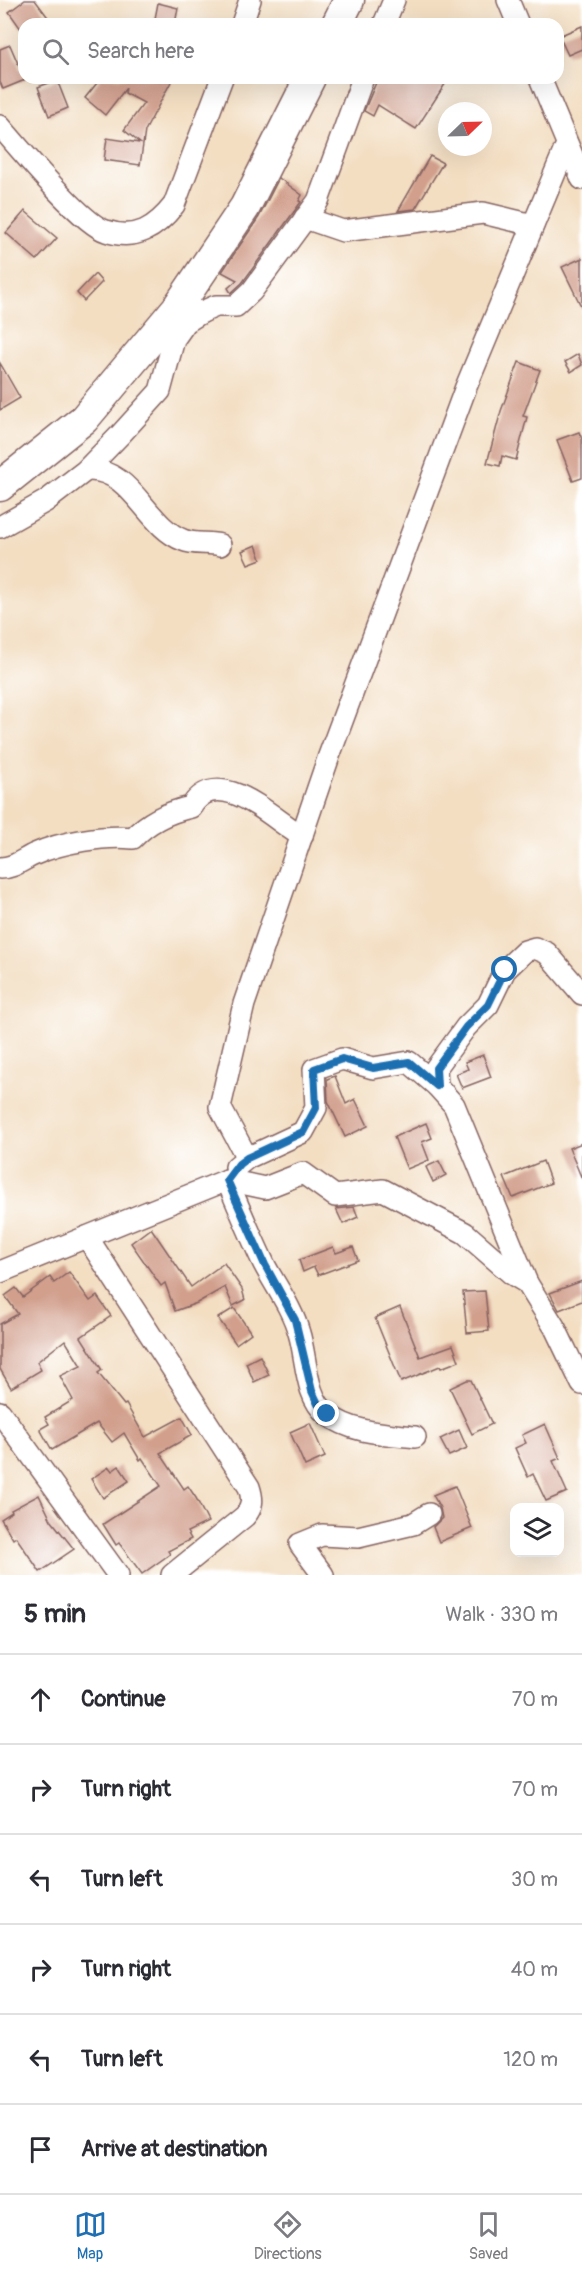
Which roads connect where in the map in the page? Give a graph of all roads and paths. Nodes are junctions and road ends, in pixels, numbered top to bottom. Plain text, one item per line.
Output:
1 (250, 0) edge
2 (349, 0) edge
3 (394, 0) edge
4 (508, 0) edge
5 (244, 18) edge
6 (340, 18) edge
7 (386, 18) edge
8 (516, 18) edge
9 (220, 84) edge
10 (307, 84) edge
11 (361, 84) edge
12 (542, 84) edge
13 (0, 126) edge
14 (567, 144) junction
15 (582, 179) edge
16 (305, 218) junction
17 (534, 225) junction
18 (190, 310) junction
19 (87, 470) junction
20 (0, 486) edge
21 (0, 527) edge
22 (220, 545) dead end
23 (302, 836) junction
24 (0, 868) edge
25 (582, 994) edge
26 (437, 1086) junction
27 (247, 1158) junction
28 (227, 1180) junction
29 (87, 1237) junction
30 (0, 1272) edge
31 (527, 1283) junction
32 (582, 1384) edge
33 (0, 1412) edge
34 (415, 1437) dead end
35 (429, 1514) dead end
36 (118, 1575) edge
37 (172, 1575) edge
38 (323, 1575) edge

1 - 5 street
2 - 6 highway
3 - 7 street
4 - 8 street
9 - 13 street
10 - 18 highway
11 - 16 street
12 - 14 street
14 - 15 street
14 - 17 street
16 - 17 street
16 - 18 street
17 - 23 street
18 - 19 street
18 - 20 highway
19 - 21 street
19 - 22 street
23 - 24 street
23 - 27 street
25 - 26 street
26 - 27 street
26 - 31 street
27 - 28 street
28 - 29 street
28 - 31 street
28 - 34 street
29 - 30 street
29 - 37 street
31 - 32 street
33 - 36 street
35 - 38 street

